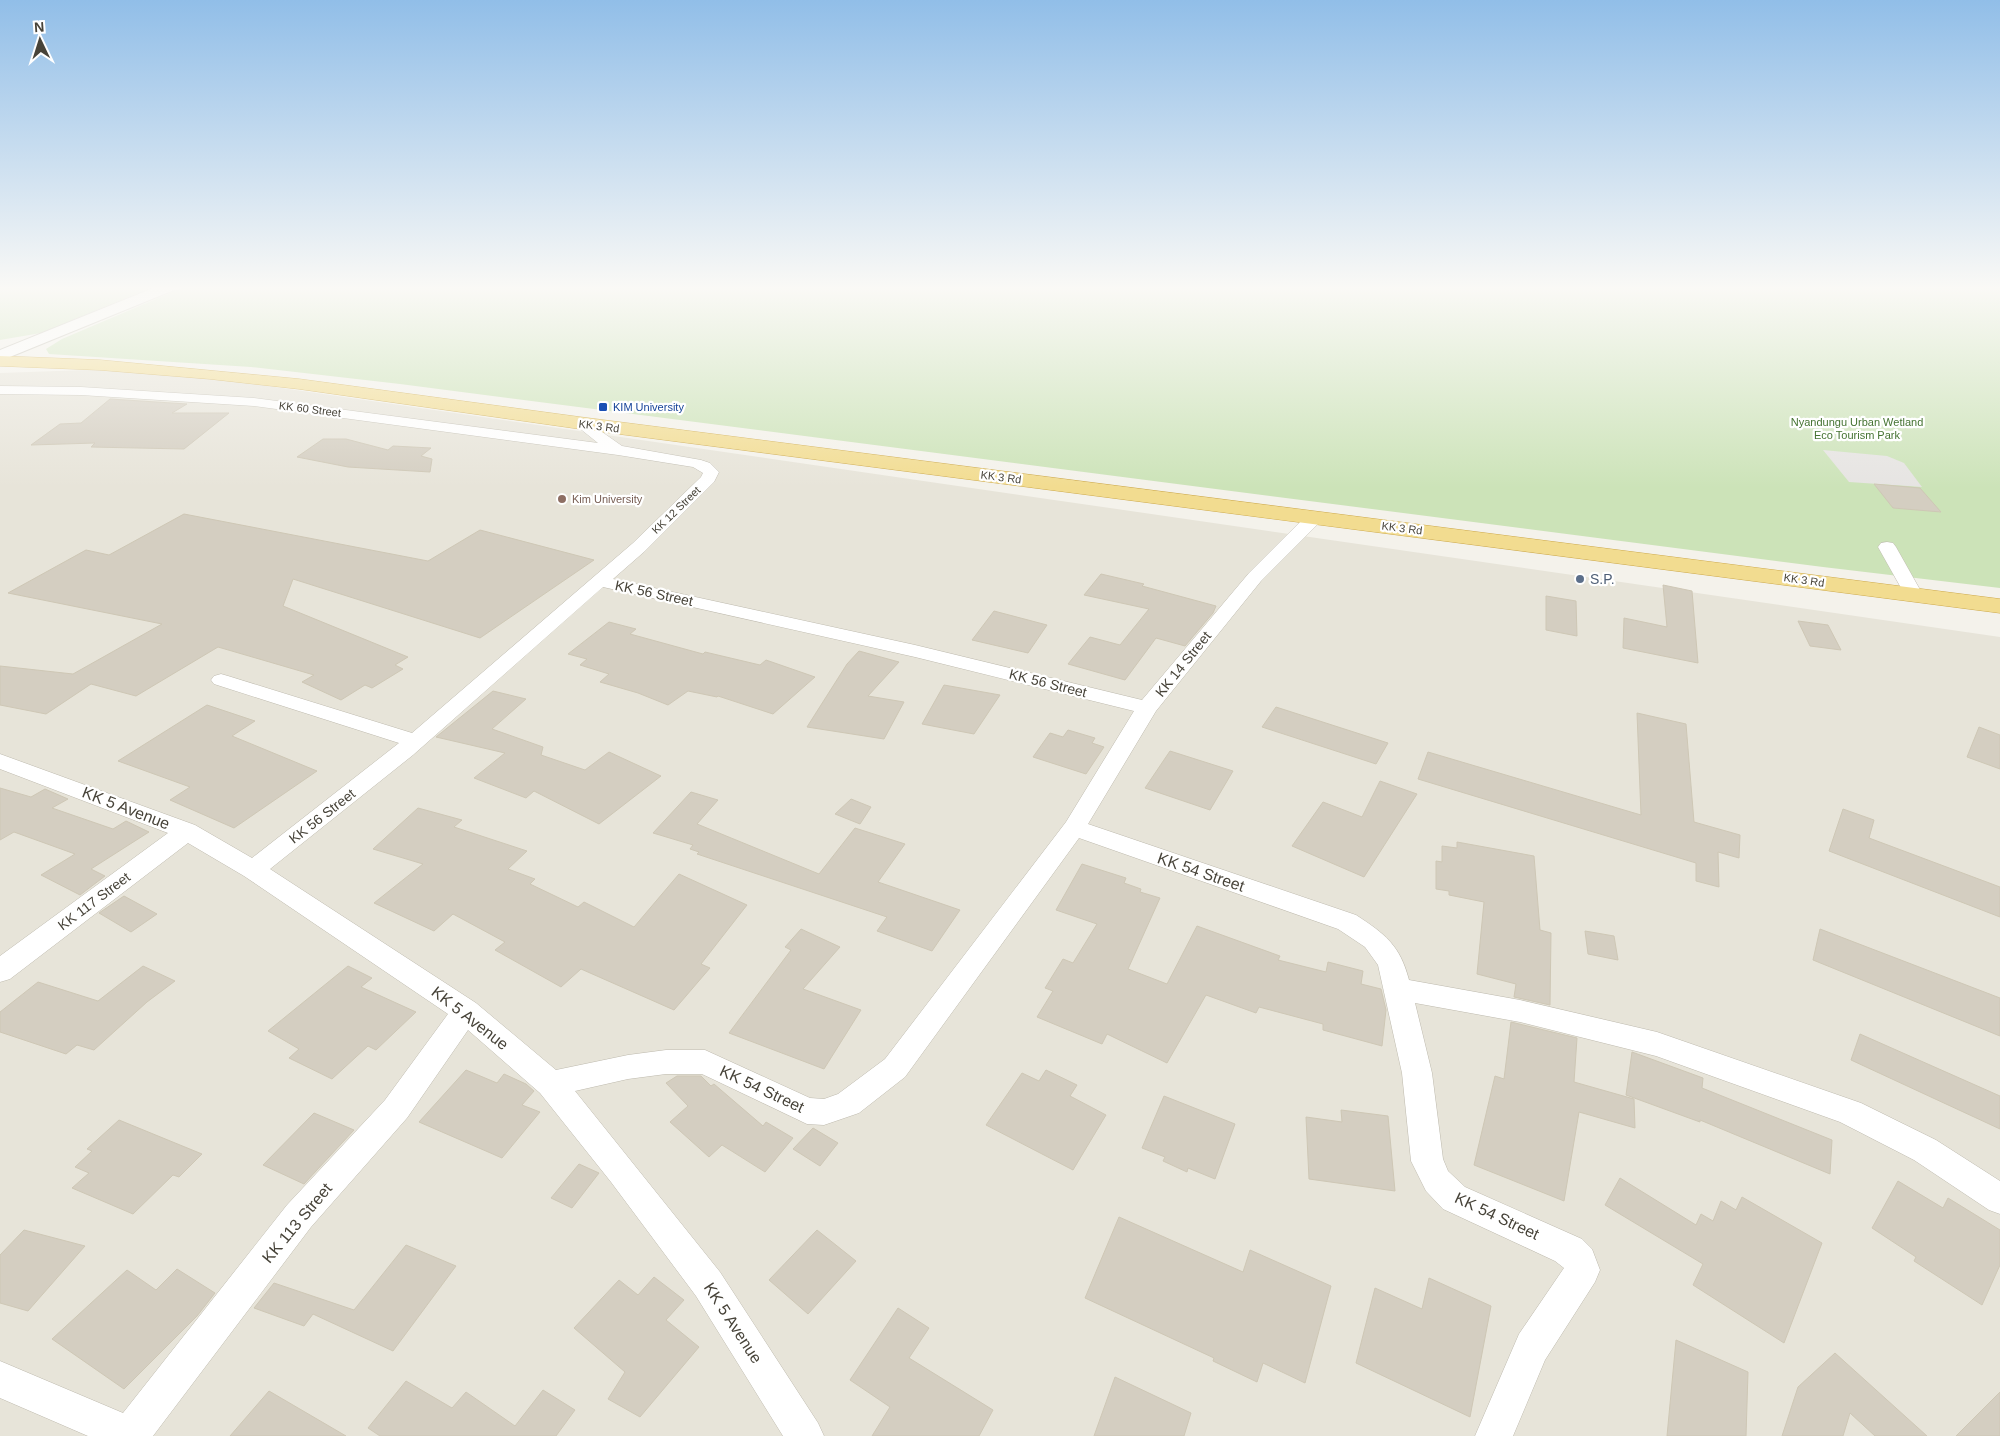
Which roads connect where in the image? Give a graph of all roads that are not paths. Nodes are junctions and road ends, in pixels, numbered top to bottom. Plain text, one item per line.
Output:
1 (0, 361) edge
2 (0, 390) edge
3 (580, 423) junction
4 (618, 450) junction
5 (1315, 517) junction
6 (1887, 546) dead end
7 (599, 581) junction
8 (1914, 595) junction
9 (2000, 606) edge
10 (221, 680) dead end
11 (1147, 708) junction
12 (415, 741) junction
13 (0, 761) edge
14 (1074, 828) junction
15 (187, 831) junction
16 (254, 870) junction
17 (0, 971) edge
18 (1397, 989) junction
19 (466, 1011) junction
20 (551, 1084) junction
21 (2000, 1199) edge
22 (0, 1379) edge
23 (129, 1435) edge
24 (805, 1436) edge
25 (1494, 1436) edge

1 - 3 highway, KK 3 Rd
2 - 4 street, KK 60 Street
3 - 4 street, KK 12 Street
3 - 5 highway, KK 3 Rd
4 - 7 street, KK 12 Street
5 - 8 highway, KK 3 Rd
5 - 11 street, KK 14 Street
6 - 8 street
7 - 11 street, KK 56 Street
7 - 12 street, KK 56 Street
8 - 9 highway, KK 3 Rd
10 - 12 street
11 - 14 street, KK 14 Street
12 - 16 street, KK 56 Street
13 - 15 street, KK 5 Avenue
14 - 18 street, KK 54 Street
14 - 20 street, KK 54 Street
15 - 16 street, KK 5 Avenue
15 - 17 street, KK 117 Street
16 - 19 street, KK 5 Avenue
18 - 21 street
18 - 25 street, KK 54 Street
19 - 20 street, KK 5 Avenue
19 - 23 street, KK 113 Street
20 - 24 street, KK 5 Avenue
22 - 23 street

